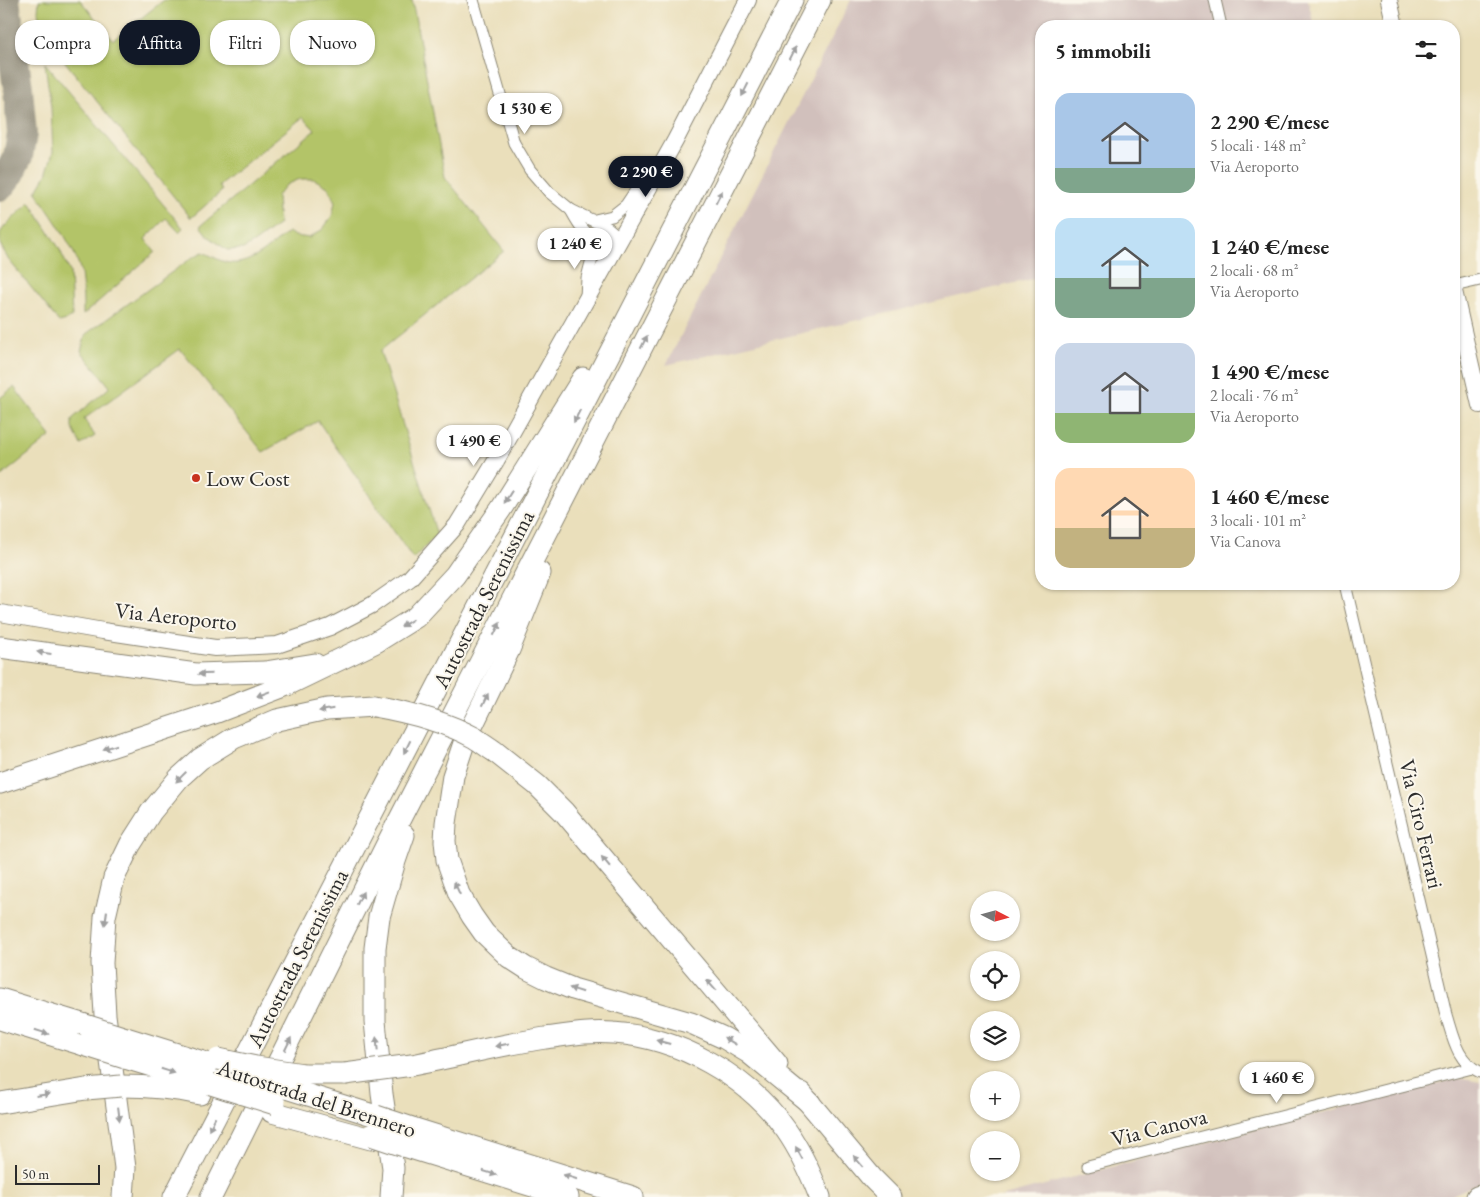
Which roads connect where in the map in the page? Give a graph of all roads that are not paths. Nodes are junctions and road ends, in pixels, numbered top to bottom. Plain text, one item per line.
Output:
1 (472, 0) edge
2 (748, 0) edge
3 (792, 0) edge
4 (820, 0) edge
5 (1215, 0) edge
6 (1389, 0) edge
7 (1220, 20) edge
8 (1394, 20) edge
9 (676, 141) junction
10 (571, 210) junction
11 (594, 220) junction
12 (592, 238) junction
13 (621, 239) junction
14 (664, 248) junction
15 (1480, 280) edge
16 (1460, 285) edge
17 (586, 302) junction
18 (1460, 322) edge
19 (622, 385) junction
20 (1480, 405) edge
21 (1347, 590) edge
22 (0, 613) edge
23 (0, 646) edge
24 (340, 660) junction
25 (435, 750) junction
26 (0, 783) edge
27 (0, 999) edge
28 (0, 1019) edge
29 (83, 1035) junction
30 (126, 1048) junction
31 (1476, 1070) edge
32 (215, 1077) junction
33 (277, 1101) junction
34 (0, 1103) edge
35 (810, 1104) junction
36 (373, 1130) junction
37 (406, 1140) junction
38 (1088, 1166) dead end
39 (123, 1197) edge
40 (174, 1197) edge
41 (211, 1197) edge
42 (391, 1197) edge
43 (568, 1197) edge
44 (634, 1197) edge
45 (820, 1197) edge
46 (891, 1197) edge

1 - 10 street
2 - 9 street, Via Aeroporto
3 -> 14 highway, Autostrada Serenissima
19 -> 4 highway, Autostrada Serenissima
5 - 7 street
6 - 8 street
9 - 11 street
9 - 13 street, Via Aeroporto
10 - 11 street
10 - 12 street
11 - 13 street
12 - 13 street
12 - 17 street
13 - 17 street, Via Aeroporto
14 -> 24 highway
14 -> 40 highway, Autostrada Serenissima
15 - 16 street
17 - 22 street, Via Aeroporto
18 - 20 street
25 -> 19 highway, Autostrada Serenissima
35 -> 19 highway
21 - 31 street, Via Ciro Ferrari
24 -> 23 highway
24 -> 26 highway
41 -> 25 highway, Autostrada Serenissima
42 -> 25 highway
27 - 29 highway, Autostrada del Brennero
28 -> 29 highway, Autostrada del Brennero
29 - 30 highway, Autostrada del Brennero, bridge
30 -> 32 highway, Autostrada del Brennero
30 - 32 highway, Autostrada del Brennero
31 - 38 street, Via Canova
32 - 33 highway, Autostrada del Brennero, bridge
34 -> 32 highway, bridge
45 -> 32 highway, bridge
33 - 36 highway, Autostrada del Brennero
33 - 36 highway
35 -> 39 highway, bridge
46 -> 35 highway
36 - 37 highway, Autostrada del Brennero, bridge
37 -> 43 highway
44 -> 37 highway, Autostrada del Brennero

